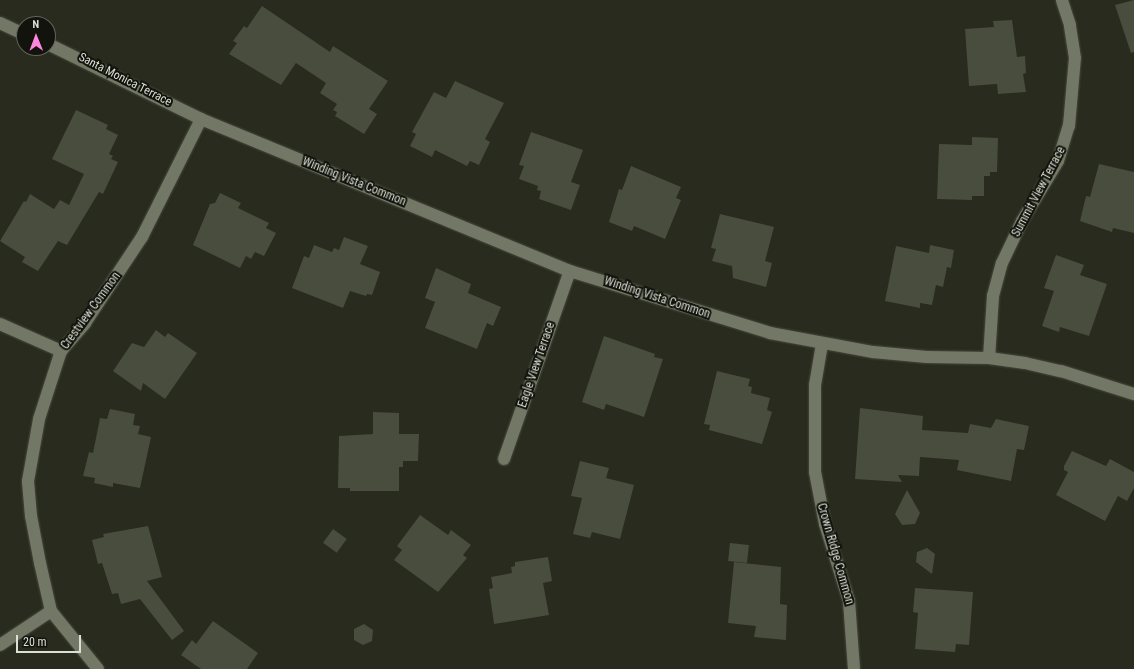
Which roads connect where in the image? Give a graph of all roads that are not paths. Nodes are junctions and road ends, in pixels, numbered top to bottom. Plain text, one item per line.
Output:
1 (1062, 0) edge
2 (0, 23) edge
3 (16, 30) edge
4 (56, 48) edge
5 (201, 119) junction
6 (570, 271) junction
7 (0, 324) edge
8 (822, 344) junction
9 (61, 351) junction
10 (989, 358) junction
11 (1134, 394) edge
12 (504, 459) dead end
13 (52, 610) junction
14 (0, 645) edge
15 (98, 669) edge
16 (854, 669) edge

1 - 10 street, Summit View Terrace
2 - 3 street
4 - 5 street, Santa Monica Terrace
5 - 6 street, Winding Vista Common
5 - 9 street, Crestview Common
6 - 8 street, Winding Vista Common
6 - 12 street, Eagle View Terrace
7 - 9 street
8 - 10 street, Winding Vista Common
8 - 16 street, Crown Ridge Common
9 - 13 street, Crestview Common
10 - 11 street, Winding Vista Common
13 - 14 street
13 - 15 street, Crestview Common

